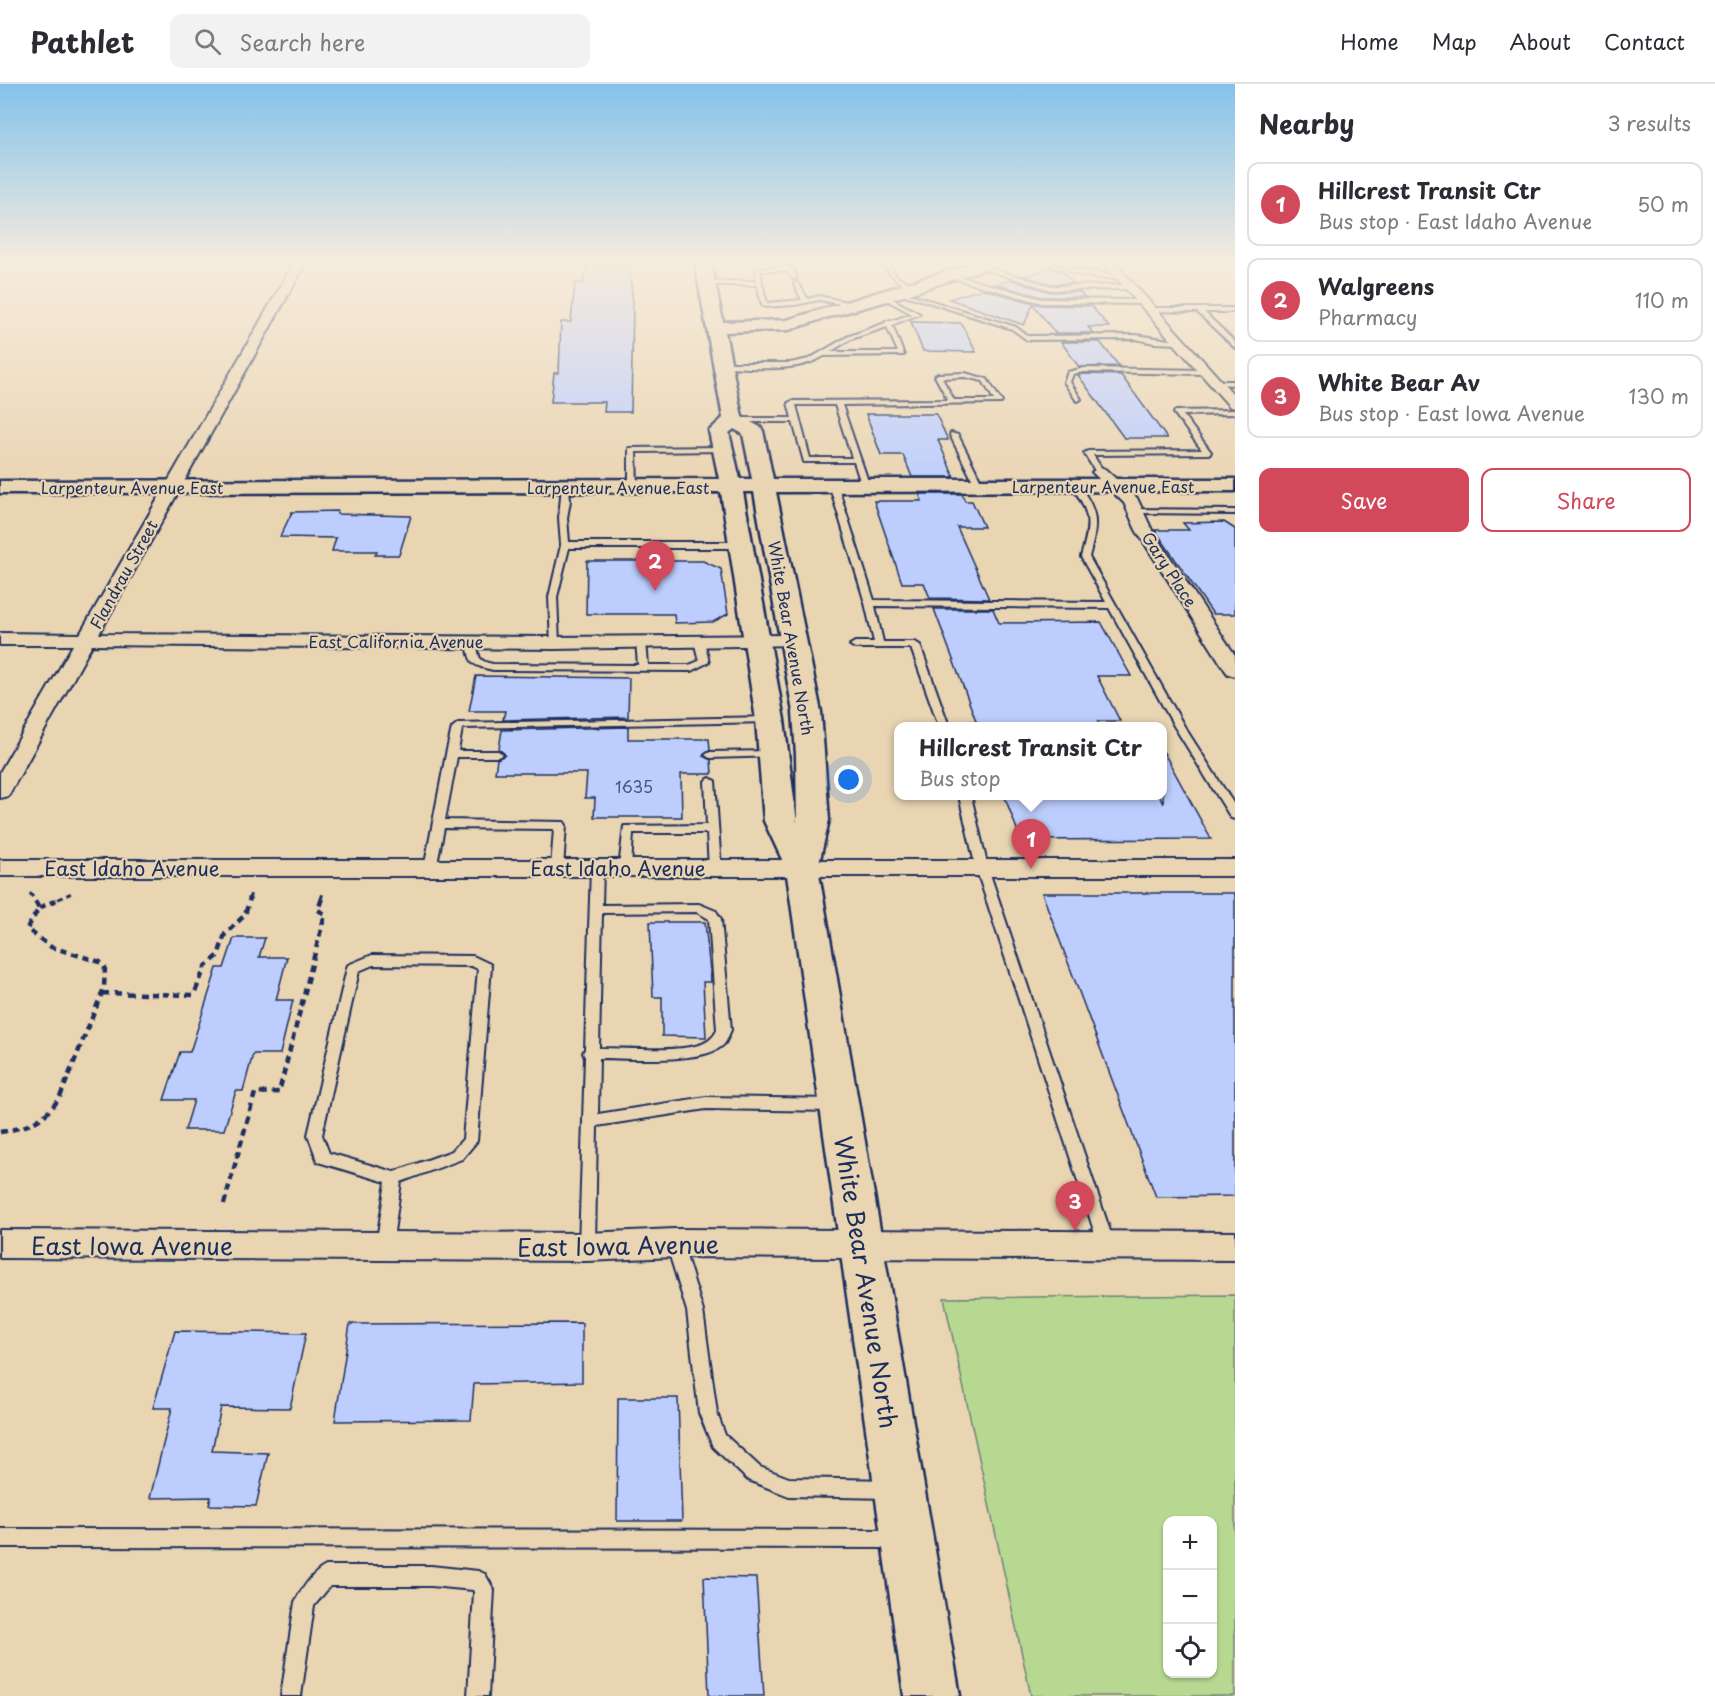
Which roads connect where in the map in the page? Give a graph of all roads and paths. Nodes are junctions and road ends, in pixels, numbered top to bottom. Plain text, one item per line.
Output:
1 (257, 338) edge
2 (717, 338) edge
3 (778, 338) edge
4 (849, 338) edge
5 (895, 338) edge
6 (1142, 338) edge
7 (1177, 338) edge
8 (1180, 342) junction
9 (822, 354) junction
10 (722, 365) junction
11 (1206, 372) junction
12 (1216, 383) junction
13 (1235, 383) edge
14 (1078, 399) dead end
15 (952, 402) junction
16 (838, 403) junction
17 (1235, 404) edge
18 (1235, 412) edge
19 (733, 420) junction
20 (796, 420) junction
21 (954, 435) dead end
22 (723, 449) junction
23 (857, 460) junction
24 (1107, 479) junction
25 (1235, 485) edge
26 (0, 486) edge
27 (172, 486) junction
28 (633, 487) junction
29 (731, 487) junction
30 (764, 487) junction
31 (834, 487) junction
32 (866, 487) junction
33 (980, 487) junction
34 (1076, 487) junction
35 (565, 488) junction
36 (1135, 511) junction
37 (1235, 512) edge
38 (565, 545) junction
39 (740, 545) junction
40 (870, 603) junction
41 (1111, 605) junction
42 (0, 639) edge
43 (86, 639) junction
44 (641, 641) junction
45 (699, 641) junction
46 (756, 641) junction
47 (793, 641) junction
48 (472, 642) junction
49 (554, 643) junction
50 (855, 645) dead end
51 (879, 645) junction
52 (643, 668) junction
53 (1235, 670) edge
54 (770, 720) junction
55 (943, 722) edge
56 (452, 754) junction
57 (498, 754) dead end
58 (773, 754) junction
59 (710, 755) dead end
60 (710, 781) dead end
61 (0, 791) edge
62 (966, 800) edge
63 (1235, 814) edge
64 (438, 824) junction
65 (713, 829) junction
66 (0, 867) edge
67 (557, 868) junction
68 (597, 868) junction
69 (626, 868) junction
70 (715, 868) junction
71 (802, 868) junction
72 (982, 868) junction
73 (1235, 868) edge
74 (430, 869) junction
75 (30, 893) dead end
76 (72, 893) dead end
77 (251, 893) dead end
78 (323, 893) dead end
79 (39, 908) junction
80 (596, 909) junction
81 (102, 993) junction
82 (590, 1053) junction
83 (838, 1105) junction
84 (589, 1121) junction
85 (0, 1131) edge
86 (394, 1178) junction
87 (224, 1204) dead end
88 (674, 1243) junction
89 (0, 1244) edge
90 (862, 1244) junction
91 (384, 1246) junction
92 (586, 1246) junction
93 (1107, 1246) junction
94 (1235, 1246) edge
95 (900, 1490) junction
96 (0, 1538) edge
97 (908, 1539) junction
98 (291, 1696) edge
99 (478, 1696) edge
100 (932, 1696) edge

1 - 27 street, Flandrau Street
2 - 10 main road
3 - 10 main road
4 - 9 lane
5 - 9 lane
6 - 8 lane
7 - 8 street
8 - 11 street
9 - 10 lane
10 - 19 main road
11 - 12 street
11 - 14 lane
12 - 13 lane
12 - 17 street
15 - 15 lane
15 - 16 lane
16 - 20 lane
16 - 23 lane
18 - 24 lane
19 - 20 lane
19 - 22 main road, White Bear Avenue North
19 - 30 main road, White Bear Avenue North
20 - 23 lane
21 - 33 lane
22 - 28 lane
22 - 29 main road, White Bear Avenue North
23 - 32 lane
24 - 25 main road, Larpenteur Avenue East
24 - 34 main road, Larpenteur Avenue East
24 - 36 street, Gary Place
26 - 27 main road, Larpenteur Avenue East
27 - 35 main road, Larpenteur Avenue East
27 - 43 street, Flandrau Street
28 - 29 main road, Larpenteur Avenue East
28 - 35 main road, Larpenteur Avenue East
29 - 30 main road, Larpenteur Avenue East
29 - 39 main road, White Bear Avenue North
30 - 31 main road, Larpenteur Avenue East
30 - 47 main road, White Bear Avenue North
31 - 32 main road, Larpenteur Avenue East
31 - 40 lane
32 - 33 main road, Larpenteur Avenue East
33 - 34 main road, Larpenteur Avenue East
34 - 41 lane
35 - 38 lane
36 - 37 lane
36 - 53 street, Gary Place
38 - 39 lane
38 - 49 lane
39 - 46 main road, White Bear Avenue North
40 - 41 lane
40 - 51 lane
41 - 63 lane
42 - 43 street, East California Avenue
43 - 48 street, East California Avenue
43 - 61 street, Flandrau Street
44 - 45 street, East California Avenue
44 - 49 street, East California Avenue
44 - 52 lane
45 - 46 street, East California Avenue
45 - 52 lane
46 - 47 street, East California Avenue
46 - 54 main road, White Bear Avenue North
47 - 71 main road, White Bear Avenue North
48 - 49 street, East California Avenue
48 - 52 lane
50 - 51 lane
51 - 55 lane
54 - 56 lane
54 - 58 main road, White Bear Avenue North
56 - 57 lane
56 - 64 lane
58 - 59 lane
58 - 71 main road, White Bear Avenue North
60 - 65 lane
62 - 72 lane
64 - 67 lane
64 - 74 lane
65 - 69 lane
65 - 70 lane
66 - 74 street, East Idaho Avenue
67 - 68 street, East Idaho Avenue
67 - 74 street, East Idaho Avenue
68 - 69 street, East Idaho Avenue
68 - 80 lane
69 - 70 street, East Idaho Avenue
70 - 71 street, East Idaho Avenue
71 - 72 street, East Idaho Avenue
71 - 83 main road, White Bear Avenue North
72 - 73 street, East Idaho Avenue
72 - 93 lane
75 - 79 path
76 - 79 path
77 - 81 path
78 - 87 path
79 - 81 path
80 - 82 lane
80 - 82 lane
81 - 85 path
82 - 84 lane
83 - 84 lane
83 - 90 main road, White Bear Avenue North
84 - 92 lane
86 - 86 lane
86 - 91 lane
88 - 90 street, East Iowa Avenue
88 - 92 street, East Iowa Avenue
88 - 95 lane
89 - 91 street, East Iowa Avenue
90 - 93 street, East Iowa Avenue
90 - 95 main road, White Bear Avenue North
91 - 92 street, East Iowa Avenue
93 - 94 street, East Iowa Avenue
95 - 97 main road, White Bear Avenue North
96 - 97 lane
97 - 100 main road, White Bear Avenue North
98 - 99 lane

